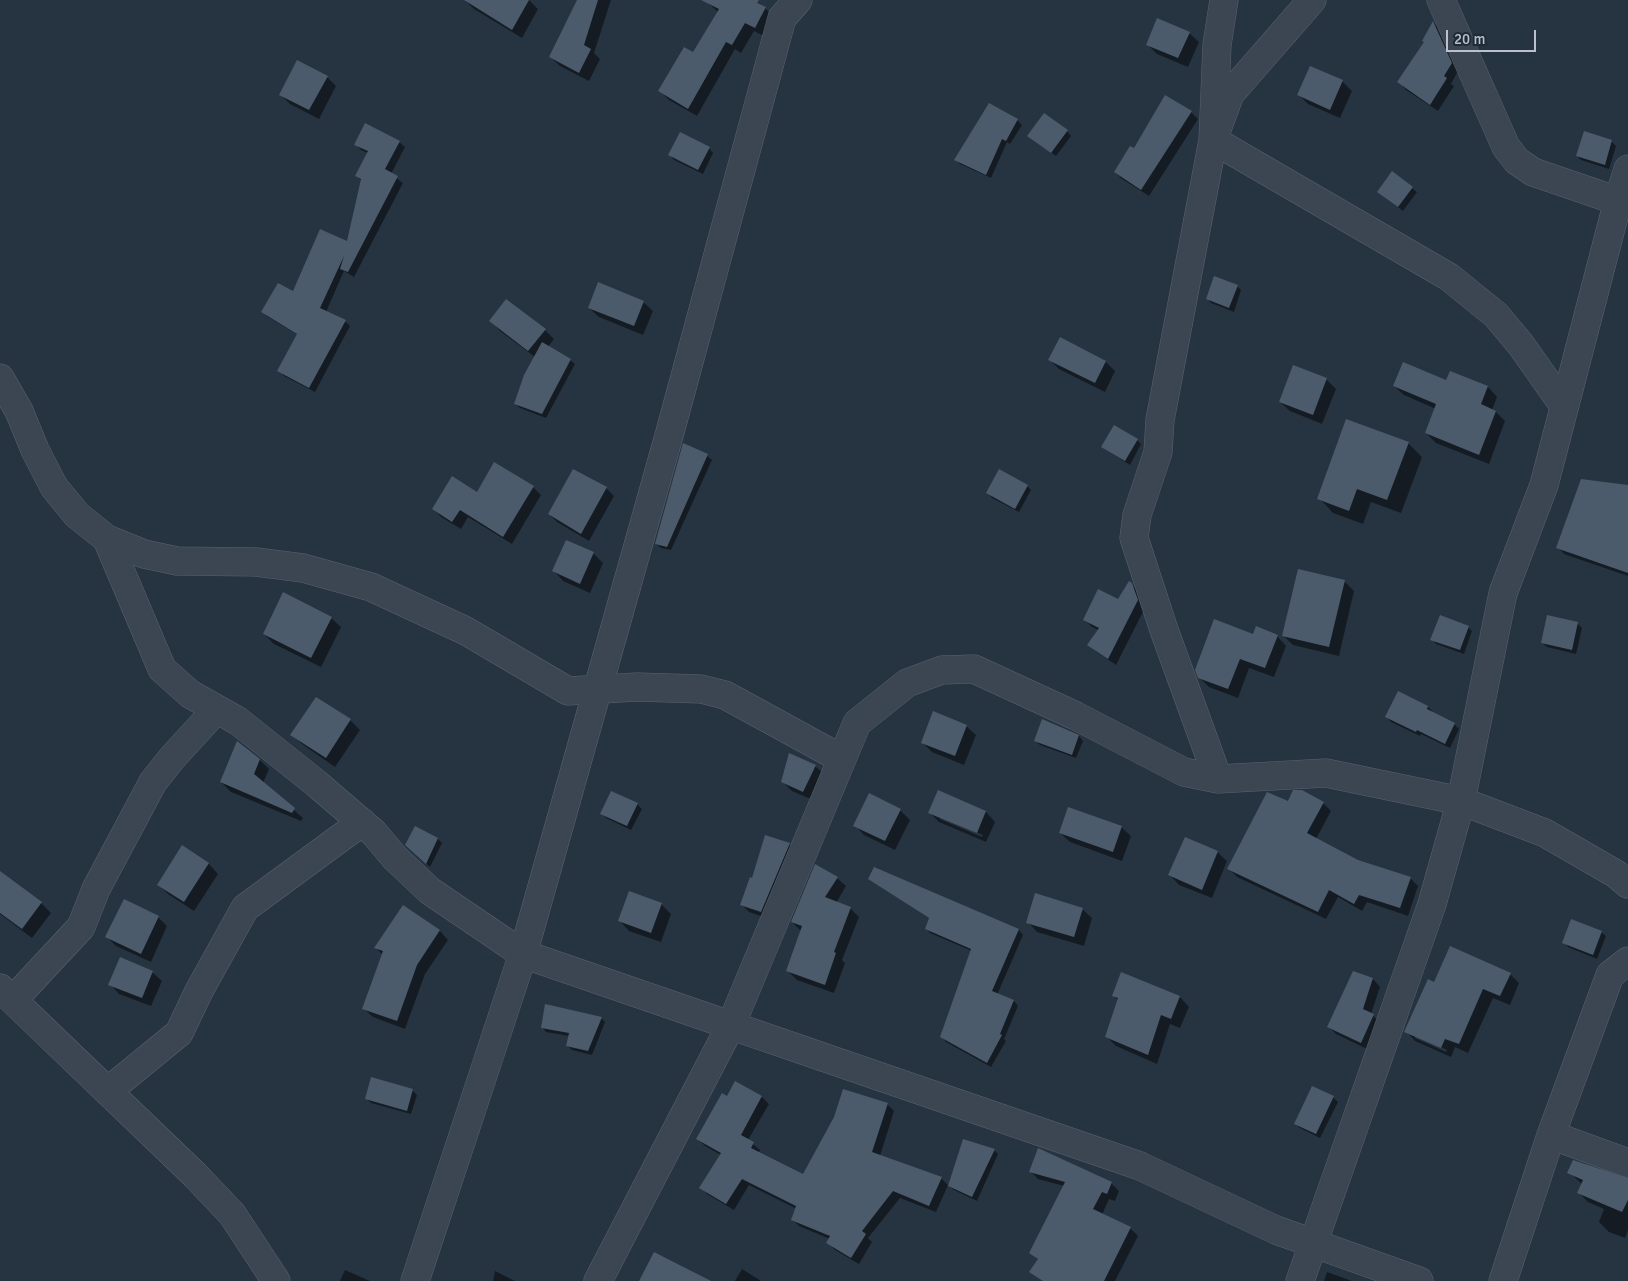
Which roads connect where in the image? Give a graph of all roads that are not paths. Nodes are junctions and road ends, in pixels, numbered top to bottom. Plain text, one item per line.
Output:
1 (798, 0) edge
2 (1224, 0) edge
3 (1312, 0) edge
4 (1441, 0) edge
5 (1213, 140) junction
6 (1628, 169) edge
7 (1618, 202) junction
8 (0, 378) edge
9 (1564, 406) junction
10 (107, 539) junction
11 (597, 690) junction
12 (217, 709) junction
13 (842, 759) junction
14 (1218, 779) junction
15 (1461, 801) junction
16 (362, 822) junction
17 (1628, 884) edge
18 (523, 954) junction
19 (1628, 961) edge
20 (7, 994) edge
21 (731, 1025) junction
22 (108, 1091) junction
23 (1551, 1135) junction
24 (1628, 1163) edge
25 (1313, 1243) junction
26 (276, 1281) edge
27 (415, 1281) edge
28 (598, 1281) edge
29 (1300, 1281) edge
30 (1419, 1281) edge
31 (1503, 1281) edge

1 - 11 street
2 - 5 street
3 - 5 street
4 - 7 street
5 - 9 street
5 - 14 street
6 - 7 street
7 - 9 street
8 - 10 street
9 - 15 street
10 - 11 street
10 - 12 street
11 - 13 street
11 - 18 street
12 - 16 street
12 - 20 street
13 - 14 street
13 - 21 street
14 - 15 street
15 - 17 street
15 - 25 street
16 - 18 street
16 - 22 street
18 - 21 street
18 - 27 street
19 - 23 street
20 - 22 street
21 - 25 street
21 - 28 street
22 - 26 street
23 - 24 street
23 - 31 street
25 - 29 street
25 - 30 street

